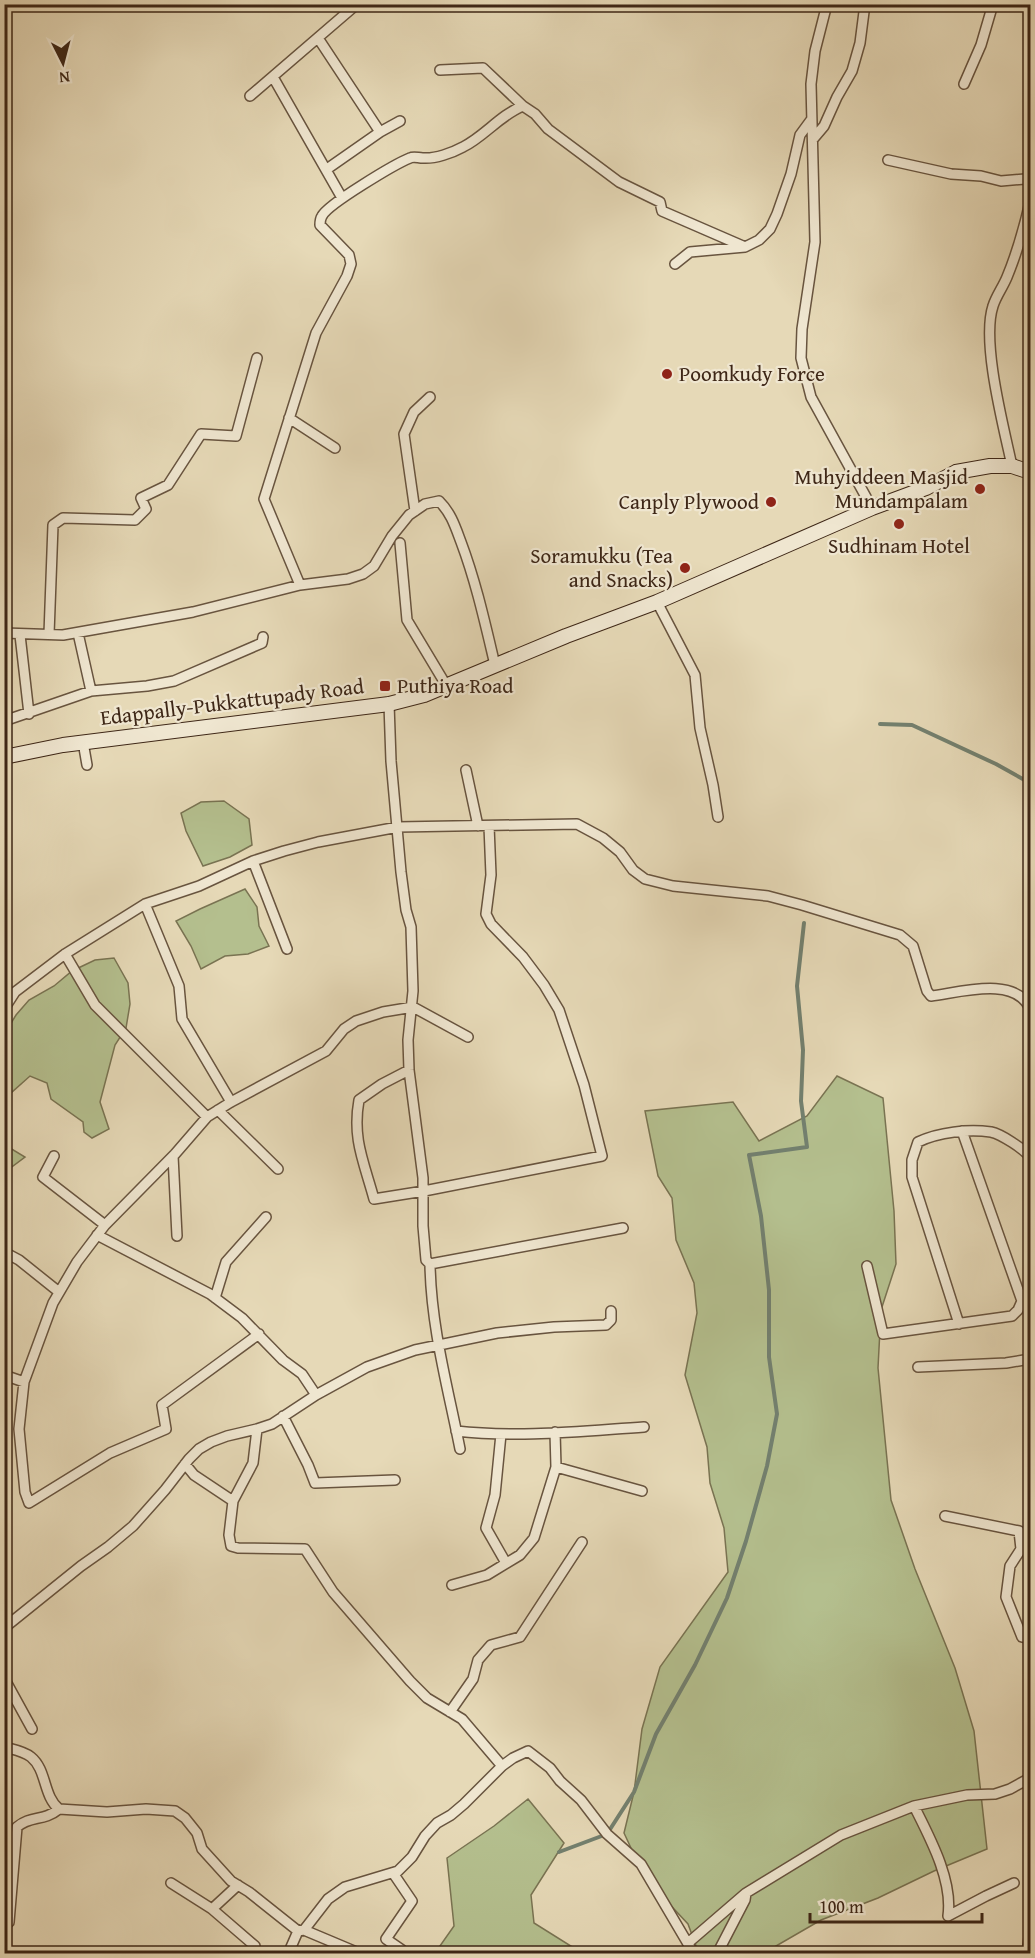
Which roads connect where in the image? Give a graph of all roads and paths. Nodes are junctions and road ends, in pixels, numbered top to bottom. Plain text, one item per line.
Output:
1 (357, 4) edge
2 (826, 4) edge
3 (865, 4) edge
4 (993, 4) edge
5 (318, 38) junction
6 (440, 70) dead end
7 (273, 76) junction
8 (964, 84) dead end
9 (250, 96) dead end
10 (523, 106) junction
11 (811, 120) junction
12 (400, 121) dead end
13 (380, 132) junction
14 (813, 139) junction
15 (888, 160) dead end
16 (327, 169) junction
17 (1030, 184) edge
18 (342, 198) junction
19 (1030, 202) edge
20 (745, 248) junction
21 (675, 264) dead end
22 (257, 358) dead end
23 (430, 397) dead end
24 (289, 418) junction
25 (335, 448) dead end
26 (1012, 466) junction
27 (1030, 472) edge
28 (872, 508) junction
29 (415, 511) junction
30 (400, 543) dead end
31 (300, 585) junction
32 (657, 602) junction
33 (4, 633) edge
34 (78, 633) junction
35 (49, 634) junction
36 (21, 635) junction
37 (263, 637) dead end
38 (495, 665) junction
39 (446, 685) junction
40 (91, 692) junction
41 (389, 704) junction
42 (28, 714) junction
43 (4, 721) edge
44 (83, 742) junction
45 (4, 757) edge
46 (87, 765) dead end
47 (466, 770) dead end
48 (717, 817) dead end
49 (478, 826) junction
50 (489, 826) junction
51 (398, 827) junction
52 (253, 861) junction
53 (145, 904) junction
54 (287, 949) dead end
55 (65, 954) junction
56 (6, 1001) edge
57 (413, 1007) junction
58 (1030, 1008) edge
59 (468, 1037) dead end
60 (409, 1070) junction
61 (231, 1102) junction
62 (218, 1110) junction
63 (207, 1118) junction
64 (962, 1131) junction
65 (54, 1156) dead end
66 (173, 1156) junction
67 (1030, 1156) edge
68 (278, 1169) dead end
69 (424, 1191) junction
70 (266, 1217) dead end
71 (105, 1225) junction
72 (622, 1228) dead end
73 (97, 1235) junction
74 (177, 1236) dead end
75 (4, 1252) edge
76 (430, 1264) junction
77 (867, 1266) dead end
78 (59, 1292) junction
79 (215, 1298) junction
80 (611, 1311) dead end
81 (959, 1324) junction
82 (258, 1334) junction
83 (439, 1345) junction
84 (1030, 1359) edge
85 (918, 1367) dead end
86 (4, 1375) edge
87 (24, 1382) junction
88 (316, 1395) junction
89 (283, 1416) junction
90 (644, 1427) dead end
91 (257, 1429) junction
92 (456, 1431) junction
93 (555, 1432) junction
94 (501, 1434) junction
95 (460, 1449) dead end
96 (185, 1464) junction
97 (556, 1467) junction
98 (394, 1480) dead end
99 (642, 1491) dead end
100 (233, 1501) junction
101 (945, 1516) dead end
102 (582, 1542) dead end
103 (506, 1563) junction
104 (452, 1585) dead end
105 (4, 1628) edge
106 (1030, 1639) edge
107 (4, 1678) edge
108 (450, 1712) junction
109 (32, 1729) dead end
110 (4, 1750) edge
111 (502, 1766) junction
112 (1030, 1778) edge
113 (914, 1806) junction
114 (59, 1809) junction
115 (393, 1873) junction
116 (171, 1883) dead end
117 (1014, 1883) dead end
118 (1030, 1883) edge
119 (238, 1885) junction
120 (746, 1893) junction
121 (1030, 1905) edge
122 (212, 1909) junction
123 (4, 1923) edge
124 (301, 1930) junction
125 (1030, 1930) edge
126 (688, 1943) junction
127 (255, 1946) dead end
128 (402, 1950) dead end
129 (288, 1953) edge
130 (361, 1953) edge
131 (688, 1953) edge
132 (694, 1953) edge
133 (717, 1953) edge
134 (1027, 1953) edge

1 - 5 street
2 - 11 street
3 - 14 street
4 - 8 street
5 - 7 street
5 - 13 street
6 - 10 street
7 - 9 street
7 - 16 street
10 - 18 street
10 - 20 street
11 - 14 street
11 - 20 street
12 - 13 street
13 - 16 street
14 - 28 street
15 - 17 street
16 - 18 street
18 - 24 street
19 - 26 street
20 - 21 street
22 - 35 street
23 - 29 street
24 - 25 street
24 - 31 street
26 - 27 main road, Edappally-Pukkattupady Road
26 - 28 main road, Edappally-Pukkattupady Road
28 - 32 main road, Edappally-Pukkattupady Road
29 - 31 street
29 - 38 street
30 - 39 street
31 - 34 street
32 - 38 main road, Edappally-Pukkattupady Road
32 - 48 street
33 - 36 street
34 - 35 street
34 - 40 street
35 - 36 street
36 - 42 street
37 - 40 street
38 - 39 main road, Edappally-Pukkattupady Road
39 - 41 main road, Edappally-Pukkattupady Road
40 - 42 street
41 - 44 main road, Edappally-Pukkattupady Road
41 - 51 street
42 - 43 street
44 - 45 main road, Edappally-Pukkattupady Road
44 - 46 street
47 - 49 street
49 - 50 street
49 - 51 street
50 - 58 street
50 - 69 street
51 - 52 street
51 - 57 street
52 - 53 street
52 - 54 street
53 - 55 street
53 - 61 street
55 - 56 street
55 - 63 street
57 - 59 street
57 - 60 street
57 - 61 street
60 - 69 street
60 - 69 street
61 - 62 street
62 - 63 street
62 - 68 street
63 - 66 street
64 - 67 street
64 - 81 street
64 - 81 street
65 - 71 street
66 - 71 street
66 - 74 street
69 - 76 street
70 - 79 street
71 - 73 street
72 - 76 street
73 - 78 street
73 - 79 street
75 - 78 street
76 - 83 street
77 - 81 street
78 - 87 street
79 - 82 street
80 - 83 street
82 - 87 street
82 - 88 street
83 - 88 street
83 - 92 street
84 - 85 street
86 - 87 street
88 - 89 street
89 - 91 street
89 - 98 street
90 - 93 street
91 - 96 street
91 - 100 street
92 - 94 street
92 - 95 street
93 - 94 street
93 - 97 street
94 - 103 street
96 - 100 street
96 - 105 street
97 - 99 street
97 - 103 street
100 - 108 street
101 - 106 street
102 - 108 street
103 - 104 street
107 - 109 street
108 - 111 street
110 - 114 street
111 - 115 street
111 - 126 street
112 - 113 street
113 - 117 street
113 - 120 street
114 - 119 street
114 - 123 street
115 - 124 street
115 - 128 street
116 - 122 street
118 - 121 street
119 - 122 street
119 - 124 street
120 - 126 street
120 - 133 street
122 - 127 street
124 - 129 street
124 - 130 street
125 - 134 street
126 - 131 street
126 - 132 street

